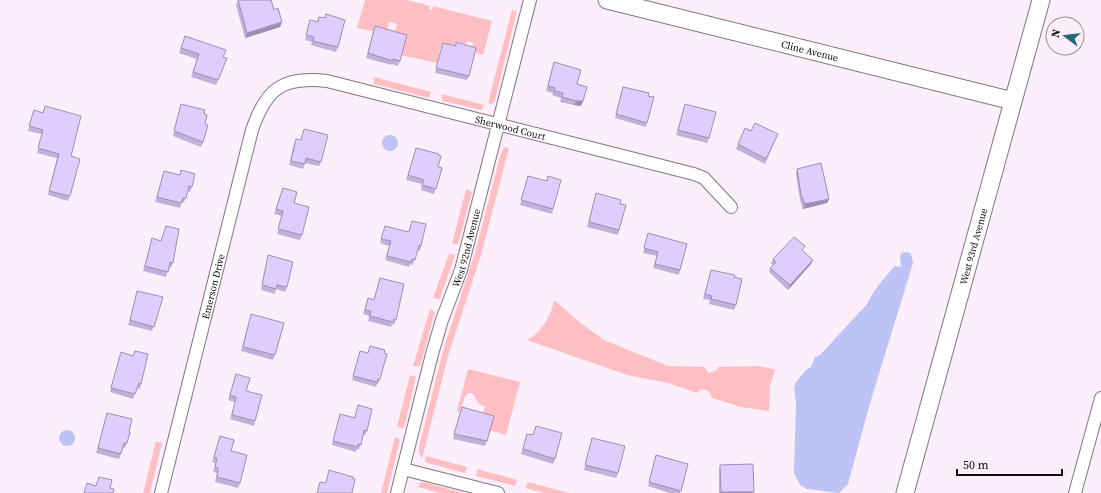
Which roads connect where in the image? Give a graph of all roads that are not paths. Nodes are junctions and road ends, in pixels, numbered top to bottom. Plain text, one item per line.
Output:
1 (530, 0) edge
2 (607, 0) edge
3 (1041, 0) edge
4 (278, 87) joint
5 (1013, 101) junction
6 (498, 125) junction
7 (731, 207) dead end
8 (1101, 398) edge
9 (403, 469) junction
10 (161, 493) edge
11 (397, 493) edge
12 (498, 493) edge
13 (905, 493) edge
14 (1075, 493) edge

1 - 6 street, West 92nd Avenue
2 - 5 street, Cline Avenue
3 - 5 street, West 93rd Avenue
4 - 6 street, Sherwood Court
4 - 10 street, Emerson Drive
5 - 13 street, West 93rd Avenue
6 - 7 street, Sherwood Court
6 - 9 street, West 92nd Avenue
8 - 14 street
9 - 11 street, West 92nd Avenue
9 - 12 street

